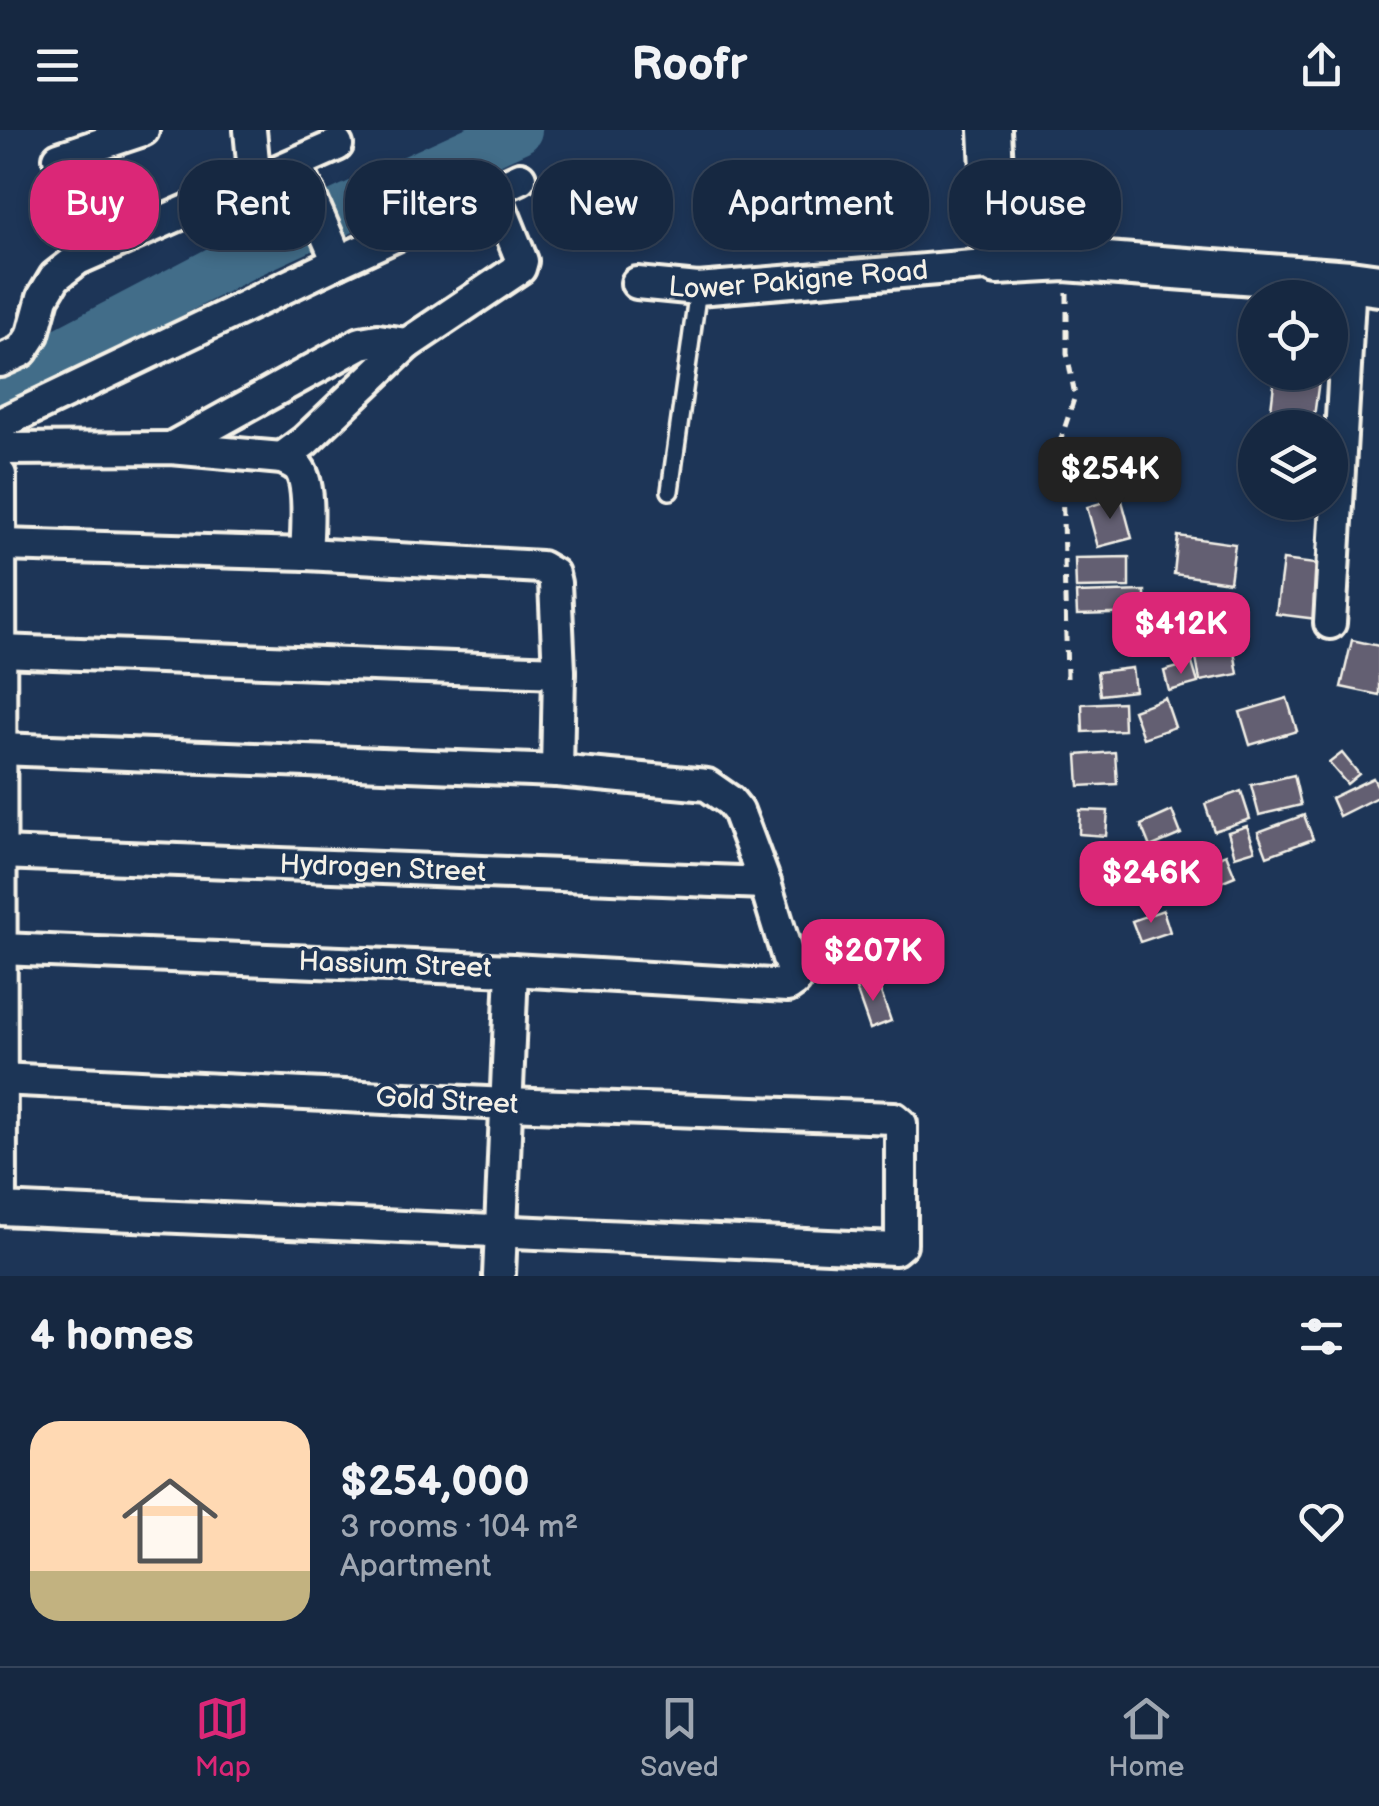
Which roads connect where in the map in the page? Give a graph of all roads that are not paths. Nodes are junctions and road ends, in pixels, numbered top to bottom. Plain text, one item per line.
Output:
1 (143, 130) edge
2 (250, 130) edge
3 (990, 130) edge
4 (337, 145) dead end
5 (59, 158) dead end
6 (253, 160) edge
7 (305, 160) edge
8 (179, 215) edge
9 (325, 231) edge
10 (334, 253) junction
11 (997, 264) junction
12 (637, 283) dead end
13 (1365, 283) edge
14 (698, 290) junction
15 (407, 344) junction
16 (0, 361) edge
17 (0, 424) edge
18 (170, 448) junction
19 (0, 449) edge
20 (282, 458) junction
21 (0, 475) edge
22 (670, 491) dead end
23 (2, 545) edge
24 (306, 554) junction
25 (1330, 623) dead end
26 (0, 651) edge
27 (559, 672) junction
28 (0, 749) edge
29 (558, 770) junction
30 (1, 853) edge
31 (764, 883) junction
32 (0, 949) edge
33 (512, 970) junction
34 (0, 1079) edge
35 (507, 1104) junction
36 (1, 1209) edge
37 (501, 1230) junction
38 (499, 1276) edge

1 - 5 street
2 - 6 street
3 - 11 street
4 - 7 street
8 - 16 street
9 - 10 street
10 - 15 street
10 - 17 street
11 - 13 street, Lower Pakigne Road
11 - 14 street, Lower Pakigne Road
12 - 14 street, Lower Pakigne Road
13 - 25 street
14 - 22 lane
15 - 18 street
15 - 20 street
18 - 19 street
18 - 20 street
20 - 24 street
21 - 23 street
23 - 24 street
23 - 26 street
24 - 27 street
26 - 27 street
26 - 28 street
27 - 29 street
28 - 29 street
28 - 30 street
29 - 31 street
30 - 31 street, Hydrogen Street
30 - 32 street
31 - 33 street, Hassium Street
32 - 33 street, Hassium Street
32 - 34 street
33 - 35 street
34 - 35 street, Gold Street
34 - 36 street
35 - 37 street
35 - 37 street, Gold Street
36 - 37 street
37 - 38 street

